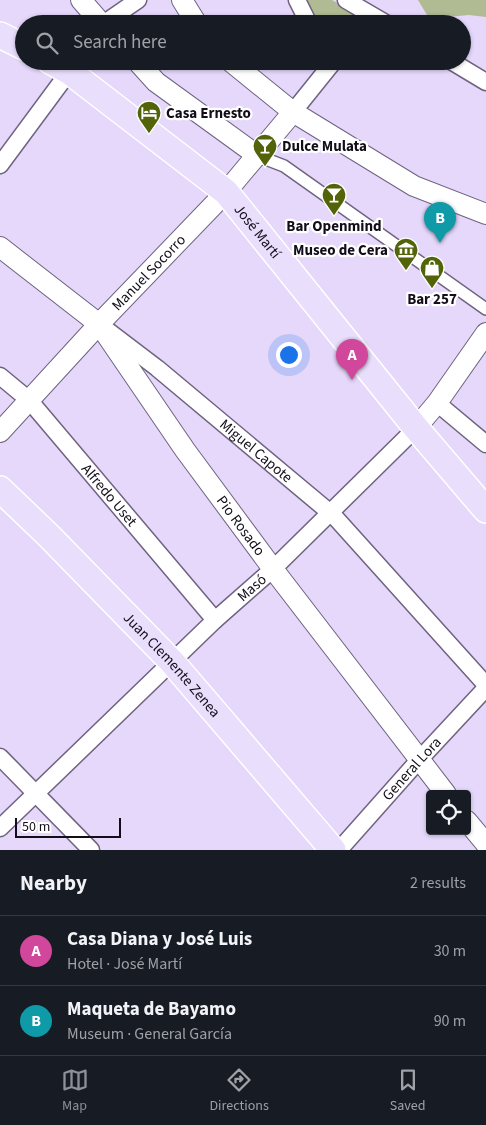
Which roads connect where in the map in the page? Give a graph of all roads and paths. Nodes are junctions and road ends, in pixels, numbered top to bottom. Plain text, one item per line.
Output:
1 (81, 0) edge
2 (138, 0) edge
3 (182, 0) edge
4 (297, 0) edge
5 (346, 0) edge
6 (94, 15) edge
7 (116, 15) edge
8 (191, 15) edge
9 (304, 15) edge
10 (363, 15) edge
11 (0, 35) edge
12 (15, 42) edge
13 (63, 70) edge
14 (72, 70) edge
15 (145, 70) edge
16 (241, 70) edge
17 (326, 70) edge
18 (466, 70) edge
19 (486, 82) edge
20 (294, 112) junction
21 (258, 156) junction
22 (0, 166) edge
23 (226, 192) junction
24 (486, 214) edge
25 (0, 247) edge
26 (486, 309) edge
27 (99, 324) junction
28 (486, 333) edge
29 (0, 376) edge
30 (29, 400) junction
31 (437, 403) junction
32 (416, 428) junction
33 (0, 432) edge
34 (486, 444) edge
35 (0, 489) edge
36 (486, 510) edge
37 (329, 512) junction
38 (273, 569) junction
39 (215, 620) junction
40 (172, 662) junction
41 (486, 686) edge
42 (0, 757) edge
43 (419, 760) junction
44 (443, 790) edge
45 (36, 794) junction
46 (471, 826) edge
47 (0, 828) edge
48 (486, 844) edge
49 (91, 850) edge
50 (333, 850) edge
51 (339, 850) edge

1 - 6 street
2 - 7 street
3 - 8 street
4 - 9 street
5 - 10 street
11 - 12 main road
13 - 22 street
14 - 23 main road, José Martí
15 - 21 street
16 - 20 street
17 - 20 street
18 - 19 street
20 - 21 street, Manuel Socorro
20 - 24 street
21 - 23 street, Manuel Socorro
21 - 26 street
23 - 27 street, Manuel Socorro
23 - 32 main road, José Martí
25 - 27 street, Miguel Capote
27 - 30 street, Manuel Socorro
27 - 37 street, Miguel Capote
27 - 38 street, Pio Rosado
28 - 31 street, Masó
29 - 30 street, Alfredo Uset
30 - 33 street, Manuel Socorro
30 - 39 street, Alfredo Uset
31 - 32 street, Masó
31 - 34 street
32 - 36 main road, José Martí
32 - 37 street, Masó
35 - 40 main road, Juan Clemente Zenea
37 - 38 street, Masó
37 - 41 street, Miguel Capote
38 - 39 street, Masó
38 - 43 street, Pio Rosado
39 - 40 street, Masó
40 - 45 street, Masó
40 - 50 main road, Juan Clemente Zenea
41 - 43 street, General Lora
42 - 45 street
43 - 44 street, Pio Rosado
43 - 51 street, General Lora
45 - 47 street, Masó
45 - 49 street
46 - 48 street

